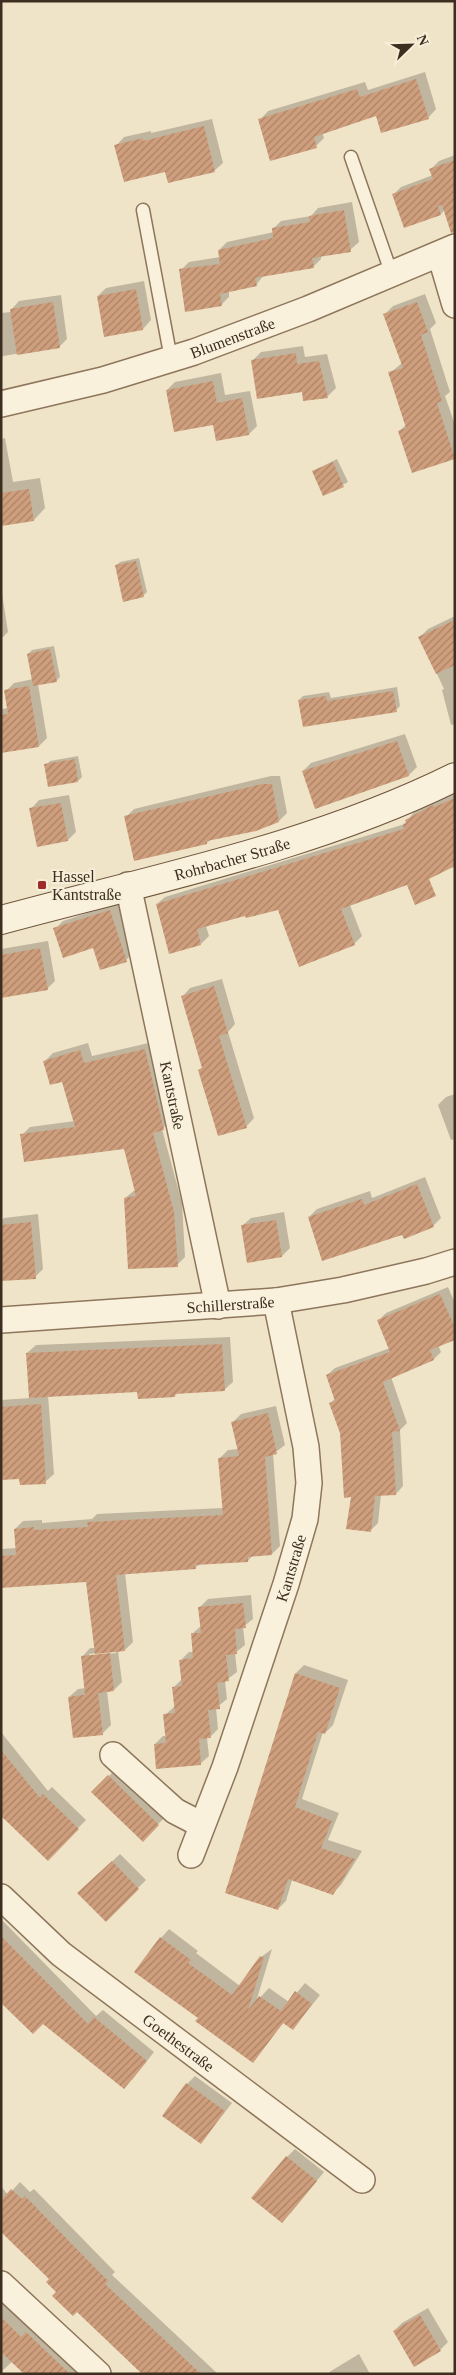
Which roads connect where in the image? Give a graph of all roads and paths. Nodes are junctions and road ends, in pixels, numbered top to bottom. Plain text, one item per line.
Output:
1 (351, 156) dead end
2 (143, 210) dead end
3 (447, 251) edge
4 (392, 275) junction
5 (455, 304) edge
6 (171, 359) junction
7 (1, 404) edge
8 (455, 777) edge
9 (128, 885) junction
10 (1, 920) edge
11 (455, 1262) edge
12 (276, 1301) junction
13 (218, 1306) junction
14 (1, 1320) edge
15 (113, 1754) dead end
16 (202, 1825) junction
17 (191, 1856) dead end
18 (1, 1897) edge
19 (362, 2180) dead end
20 (1, 2284) edge
21 (98, 2374) edge

1 - 4 lane
2 - 6 lane
3 - 4 street, Blumenstraße
3 - 5 street
4 - 6 street, Blumenstraße
6 - 7 street, Blumenstraße
8 - 9 street, Rohrbacher Straße
9 - 10 street, Rohrbacher Straße
9 - 13 street, Kantstraße
11 - 12 street, Schillerstraße
12 - 13 street, Schillerstraße
12 - 16 street, Kantstraße
13 - 14 street, Schillerstraße
15 - 16 street
16 - 17 street, Kantstraße
18 - 19 street, Goethestraße
20 - 21 street

